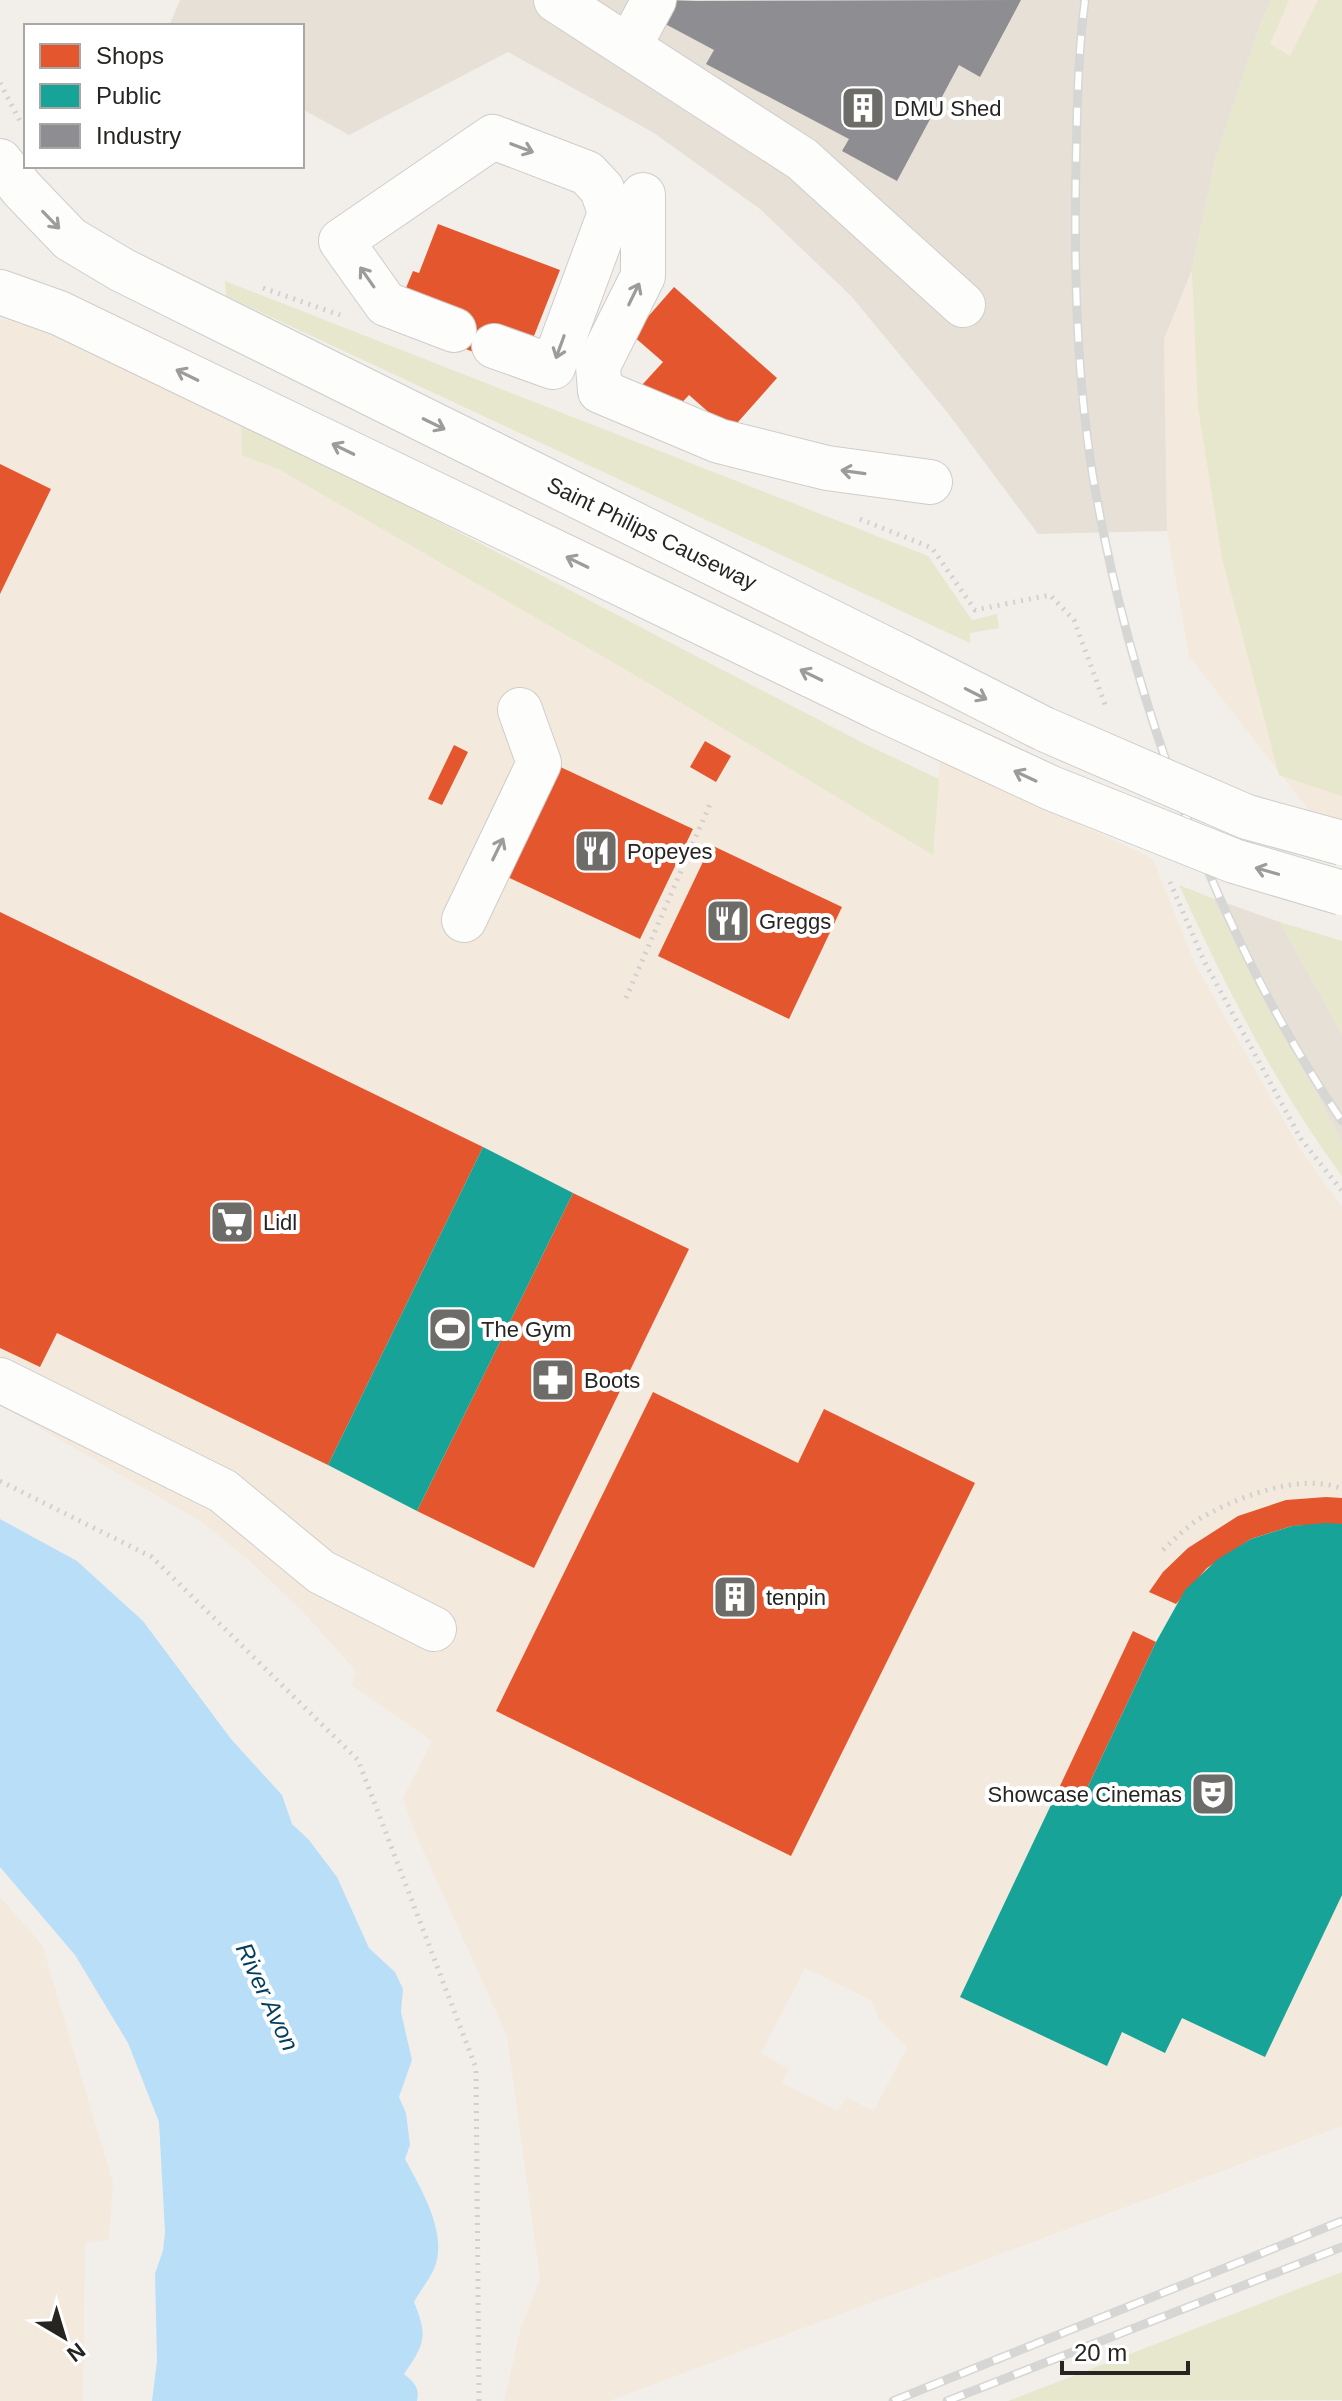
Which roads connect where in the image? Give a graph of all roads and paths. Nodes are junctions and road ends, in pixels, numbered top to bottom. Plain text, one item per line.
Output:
1 (556, 0) edge
2 (654, 0) edge
3 (629, 47) junction
4 (0, 83) edge
5 (24, 129) edge
6 (0, 161) edge
7 (643, 195) dead end
8 (0, 292) edge
9 (963, 305) dead end
10 (474, 338) joint
11 (930, 482) dead end
12 (520, 710) dead end
13 (710, 804) dead end
14 (1342, 843) edge
15 (1342, 893) edge
16 (464, 920) dead end
17 (626, 998) dead end
18 (0, 1380) edge
19 (0, 1481) edge
20 (1342, 1489) edge
21 (1163, 1550) dead end
22 (434, 1629) dead end
23 (479, 2401) edge

1 - 3 main road
2 - 3 main road
3 - 9 main road
4 - 5 path
6 -> 14 main road, Saint Philips Causeway, bridge
11 -> 7 main road
15 -> 8 main road, bridge
10 -> 10 main road
16 -> 12 main road
13 - 17 path
18 - 22 main road
19 - 23 path
20 - 21 path

